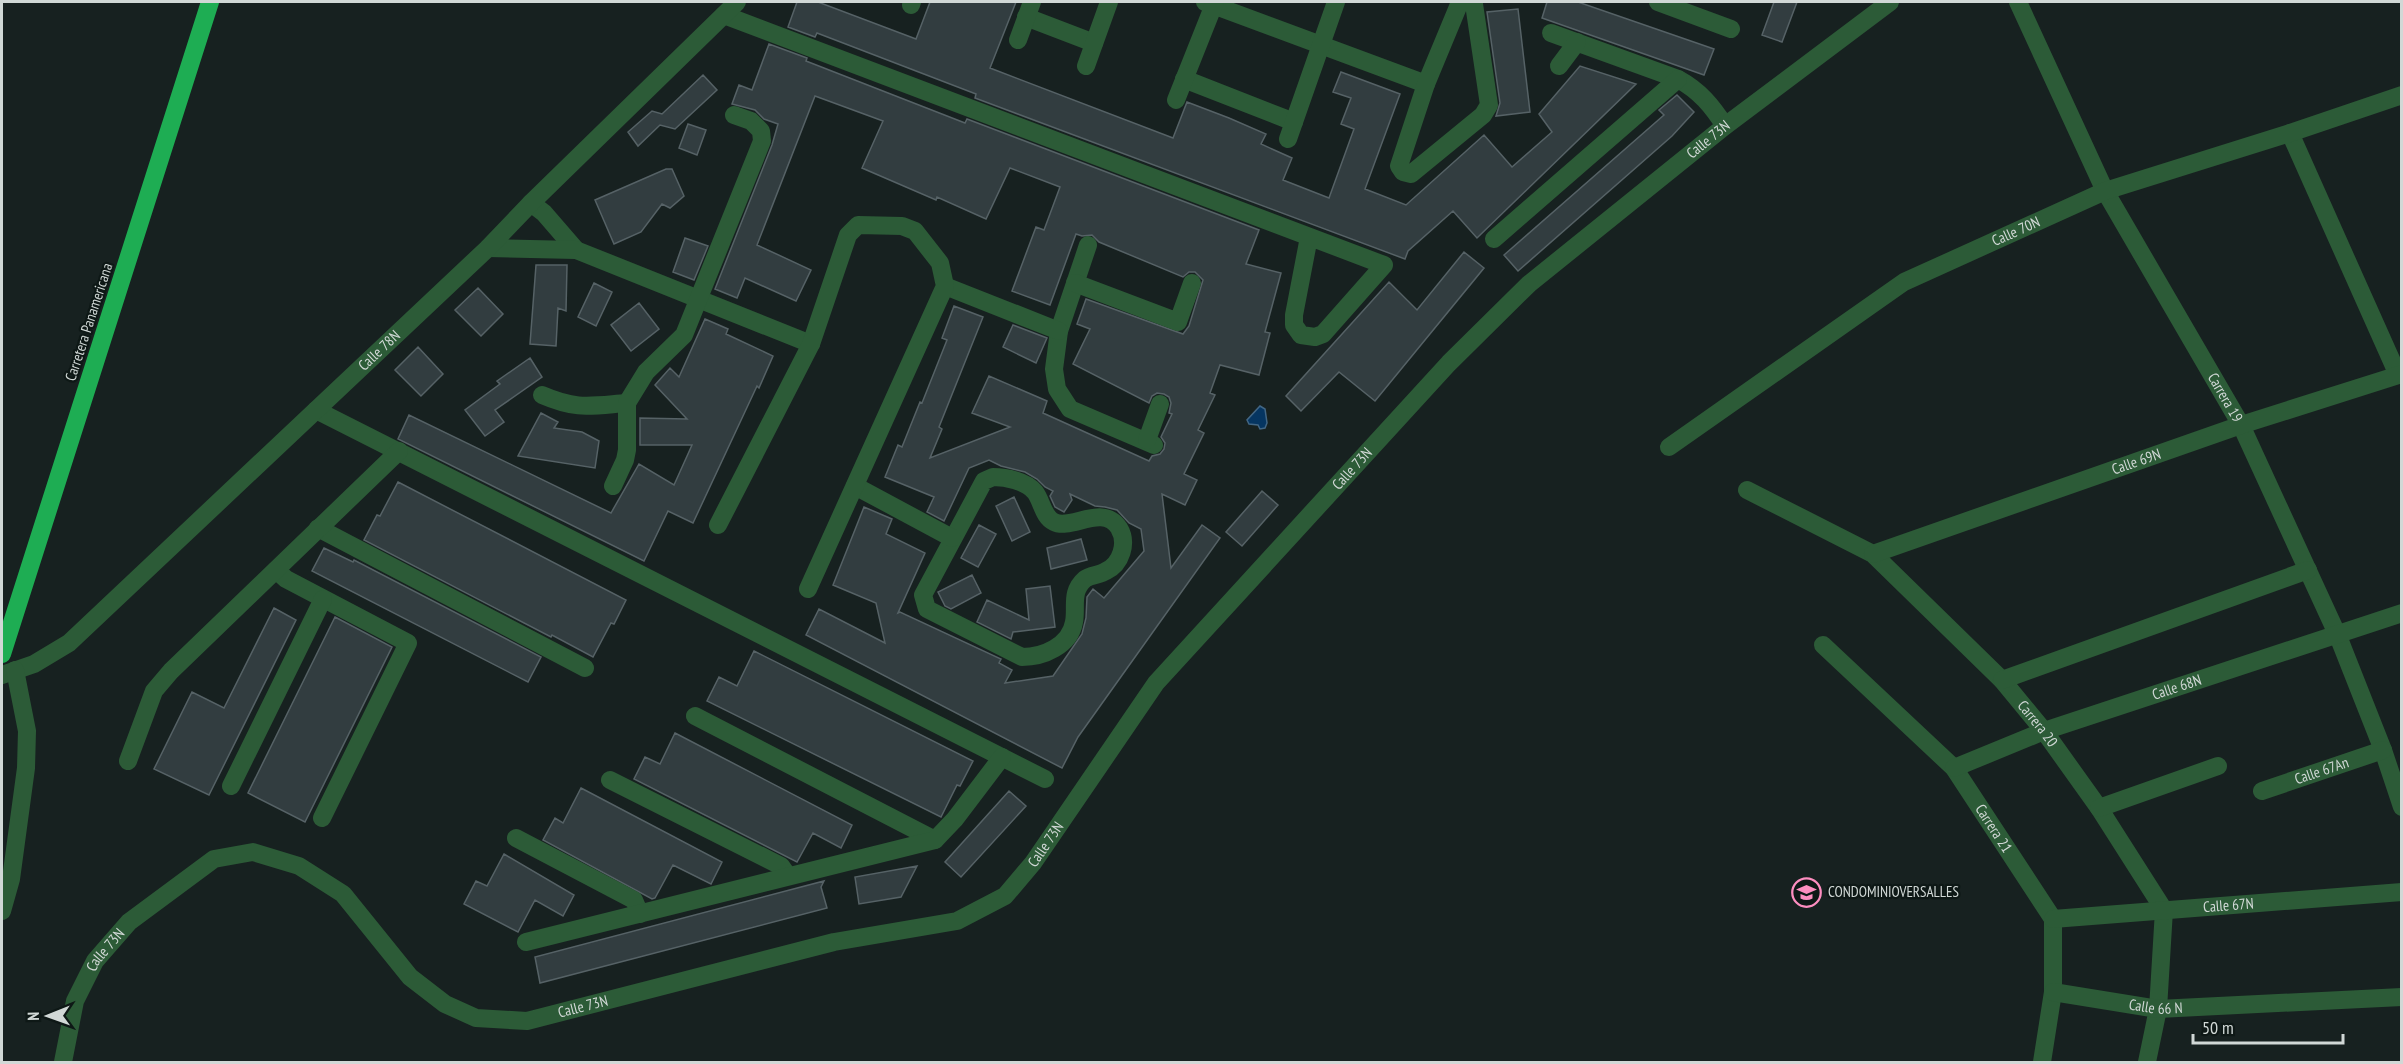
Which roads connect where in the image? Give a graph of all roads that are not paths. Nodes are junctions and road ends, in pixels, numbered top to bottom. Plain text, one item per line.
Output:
1 (210, 2) edge
2 (737, 2) edge
3 (1109, 2) edge
4 (1336, 2) edge
5 (1460, 2) edge
6 (1470, 2) edge
7 (1658, 2) edge
8 (1890, 2) edge
9 (2018, 2) edge
10 (1211, 3) edge
11 (1029, 9) edge
12 (724, 15) junction
13 (1731, 29) dead end
14 (1551, 33) dead end
15 (1018, 39) dead end
16 (1577, 42) junction
17 (1094, 43) junction
18 (1321, 44) junction
19 (1086, 66) dead end
20 (1559, 66) dead end
21 (1184, 79) junction
22 (1678, 79) junction
23 (1426, 84) junction
24 (2402, 95) edge
25 (1176, 100) dead end
26 (734, 116) dead end
27 (1725, 126) junction
28 (2290, 133) junction
29 (2105, 191) junction
30 (531, 203) junction
31 (1309, 237) junction
32 (1494, 239) dead end
33 (1088, 245) dead end
34 (488, 248) junction
35 (576, 250) junction
36 (1075, 283) junction
37 (1192, 283) dead end
38 (945, 286) junction
39 (700, 298) junction
40 (1059, 331) junction
41 (810, 344) junction
42 (2400, 375) edge
43 (542, 395) dead end
44 (627, 402) junction
45 (1160, 404) dead end
46 (316, 410) junction
47 (2241, 425) junction
48 (1669, 447) dead end
49 (399, 451) junction
50 (613, 486) dead end
51 (855, 486) junction
52 (1747, 490) dead end
53 (717, 525) dead end
54 (318, 528) junction
55 (952, 538) junction
56 (1873, 555) junction
57 (276, 570) junction
58 (2308, 570) junction
59 (808, 589) dead end
60 (323, 598) junction
61 (2402, 613) edge
62 (2338, 636) junction
63 (1823, 645) dead end
64 (2, 654) edge
65 (585, 668) dead end
66 (8, 672) edge
67 (2002, 680) junction
68 (695, 716) dead end
69 (2044, 731) junction
70 (2383, 750) junction
71 (1002, 758) junction
72 (128, 761) dead end
73 (2218, 766) dead end
74 (1954, 768) junction
75 (1045, 779) dead end
76 (610, 780) dead end
77 (231, 786) dead end
78 (2262, 791) dead end
79 (2402, 807) edge
80 (2099, 808) junction
81 (322, 818) dead end
82 (516, 838) dead end
83 (935, 840) junction
84 (788, 876) junction
85 (2402, 892) edge
86 (2164, 910) junction
87 (2, 911) edge
88 (640, 914) junction
89 (2053, 919) junction
90 (526, 942) dead end
91 (2053, 992) junction
92 (2402, 997) edge
93 (2158, 1009) junction
94 (63, 1062) edge
95 (2042, 1062) edge
96 (2147, 1062) edge

1 - 64 highway, Carretera Panamericana
2 - 12 street, Calle 78N
3 - 17 street
4 - 18 street
5 - 23 street
6 - 23 street
7 - 13 street
8 - 27 street, Calle 73N
9 - 29 street, Carrera 19
10 - 18 street
10 - 21 street
11 - 15 street
11 - 17 street
12 - 30 street, Calle 78N
12 - 31 street
14 - 16 street
16 - 20 street
16 - 22 street
17 - 19 street
18 - 21 street
18 - 23 street
21 - 25 street
22 - 27 street
22 - 32 street
24 - 28 street, Calle 70N
26 - 39 street
27 - 94 street, Calle 73N
28 - 29 street, Calle 70N
28 - 42 street
29 - 47 street, Carrera 19
29 - 48 street, Calle 70N
30 - 34 street, Calle 78N
30 - 35 street
31 - 31 street
33 - 36 street
34 - 35 street
34 - 46 street, Calle 78N
35 - 39 street
36 - 37 street
36 - 40 street
38 - 40 street
38 - 41 street
38 - 51 street
39 - 41 street
39 - 44 street
40 - 45 street
41 - 53 street
42 - 47 street, Calle 69N
43 - 44 street
44 - 50 street
46 - 49 street
46 - 66 street, Calle 78N
47 - 56 street, Calle 69N
47 - 58 street, Carrera 19
49 - 54 street
49 - 71 street
51 - 55 street
51 - 59 street
52 - 56 street, Carrera 20
54 - 57 street
54 - 65 street
55 - 55 street
56 - 67 street, Carrera 20
57 - 60 street
57 - 72 street
58 - 62 street, Carrera 19
58 - 67 street
60 - 77 street
60 - 81 street
61 - 62 street, Calle 68N
62 - 69 street, Calle 68N
62 - 70 street, Carrera 19
63 - 74 street, Carrera 21
66 - 87 street
67 - 69 street, Carrera 20
68 - 83 street
69 - 74 street, Calle 68N
69 - 80 street, Carrera 20
70 - 78 street, Calle 67An
70 - 79 street, Carrera 19
71 - 75 street
71 - 83 street
73 - 80 street
74 - 89 street, Carrera 21
76 - 84 street
80 - 86 street, Carrera 20
82 - 88 street
83 - 84 street
84 - 88 street
85 - 86 street, Calle 67N
86 - 89 street, Calle 67N
86 - 93 street
88 - 90 street
89 - 91 street
91 - 93 street, Calle 66 N
91 - 95 street
92 - 93 street, Calle 66 N
93 - 96 street

